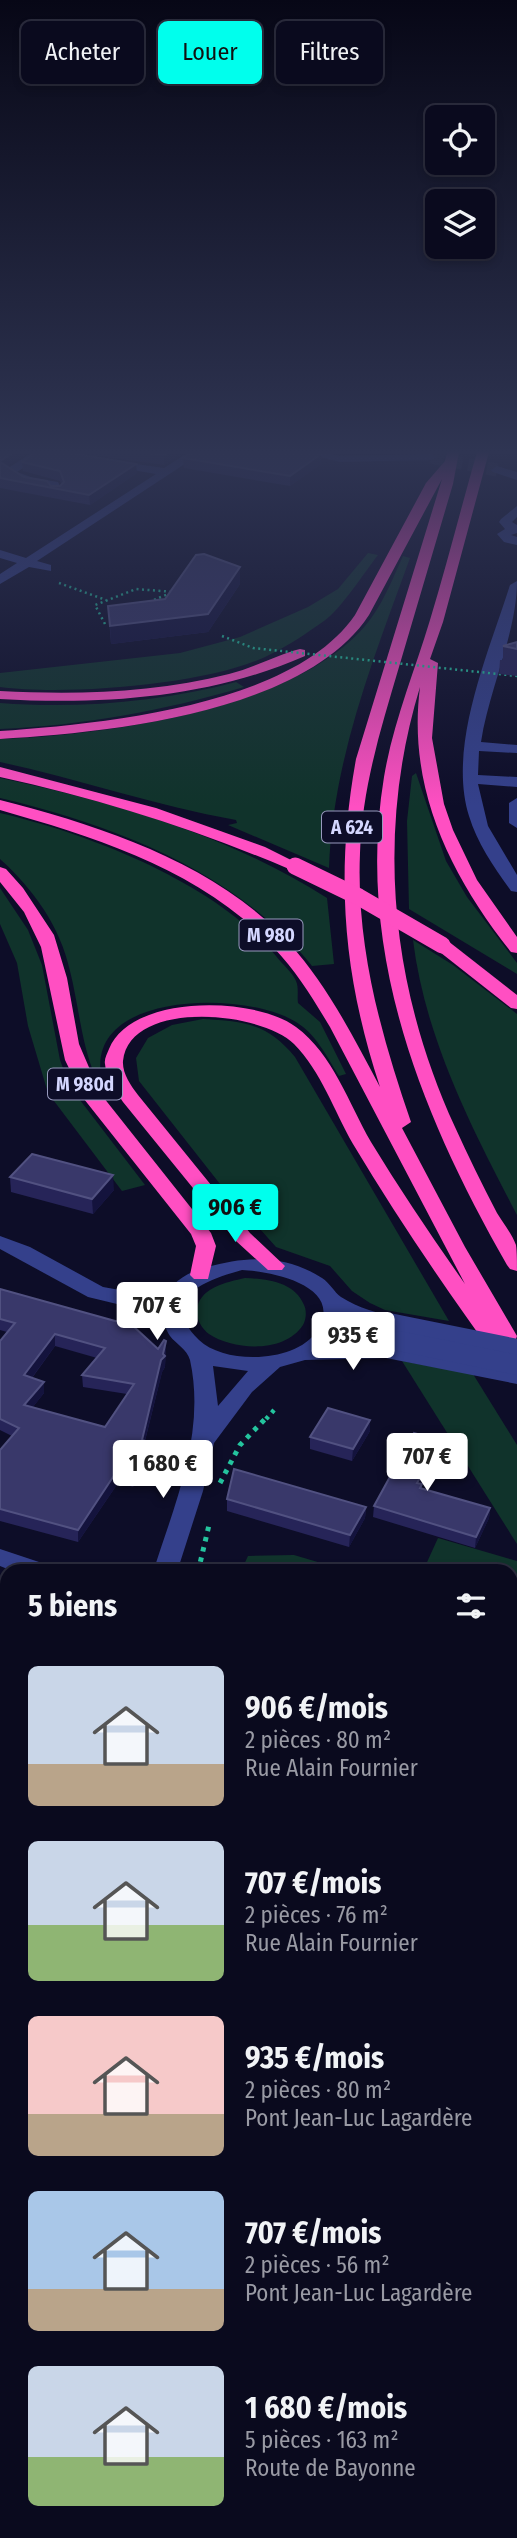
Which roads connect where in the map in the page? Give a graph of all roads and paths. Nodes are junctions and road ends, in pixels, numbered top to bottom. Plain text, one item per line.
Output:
1 (15, 570) edge
2 (386, 570) edge
3 (388, 570) edge
4 (421, 570) edge
5 (451, 570) edge
6 (0, 580) edge
7 (58, 582) dead end
8 (517, 584) edge
9 (174, 592) junction
10 (182, 593) edge
11 (106, 600) junction
12 (139, 606) edge
13 (438, 617) junction
14 (105, 624) dead end
15 (222, 636) dead end
16 (505, 669) edge
17 (0, 695) edge
18 (0, 735) edge
19 (473, 746) junction
20 (517, 749) edge
21 (0, 772) edge
22 (470, 779) junction
23 (517, 782) edge
24 (517, 803) edge
25 (0, 805) edge
26 (517, 823) edge
27 (0, 872) edge
28 (517, 887) edge
29 (442, 945) junction
30 (517, 948) edge
31 (517, 994) edge
32 (517, 1004) edge
33 (427, 1193) junction
34 (0, 1242) edge
35 (517, 1265) edge
36 (275, 1266) junction
37 (201, 1275) junction
38 (329, 1299) junction
39 (172, 1305) junction
40 (328, 1329) junction
41 (398, 1339) junction
42 (517, 1351) edge
43 (199, 1352) junction
44 (301, 1353) junction
45 (272, 1362) junction
46 (517, 1365) edge
47 (517, 1371) edge
48 (517, 1377) edge
49 (275, 1409) dead end
50 (204, 1440) junction
51 (218, 1486) dead end
52 (209, 1523) dead end
53 (0, 1557) edge
54 (20, 1564) edge
55 (167, 1564) edge
56 (200, 1564) edge

1 - 6 street
2 - 17 highway
3 - 18 highway
4 - 33 highway, A 624
5 - 13 highway, A 624
7 - 11 path
8 - 16 street
9 - 10 path
9 - 11 path
9 - 12 path
11 - 14 path
13 - 30 highway
13 - 35 highway, A 624
15 - 16 path, bridge
16 - 19 street
19 - 20 street
19 - 22 street
21 - 29 highway, bridge
22 - 23 street
22 - 28 street
24 - 26 street
25 - 33 highway, M 980
27 - 37 highway, M 980d
29 - 31 highway
29 - 32 highway
33 - 42 highway, A 624
34 - 39 street
36 - 37 street
36 - 38 street
36 - 47 highway
37 - 39 street
38 - 40 street
38 - 41 street
39 - 43 street
40 - 41 street
40 - 44 street
41 - 42 street, bridge
41 - 44 street
41 - 46 street, bridge
41 - 48 street
43 - 45 street
43 - 50 street
44 - 45 street
45 - 50 street
49 - 51 path
50 - 55 street
52 - 56 path
53 - 54 street

